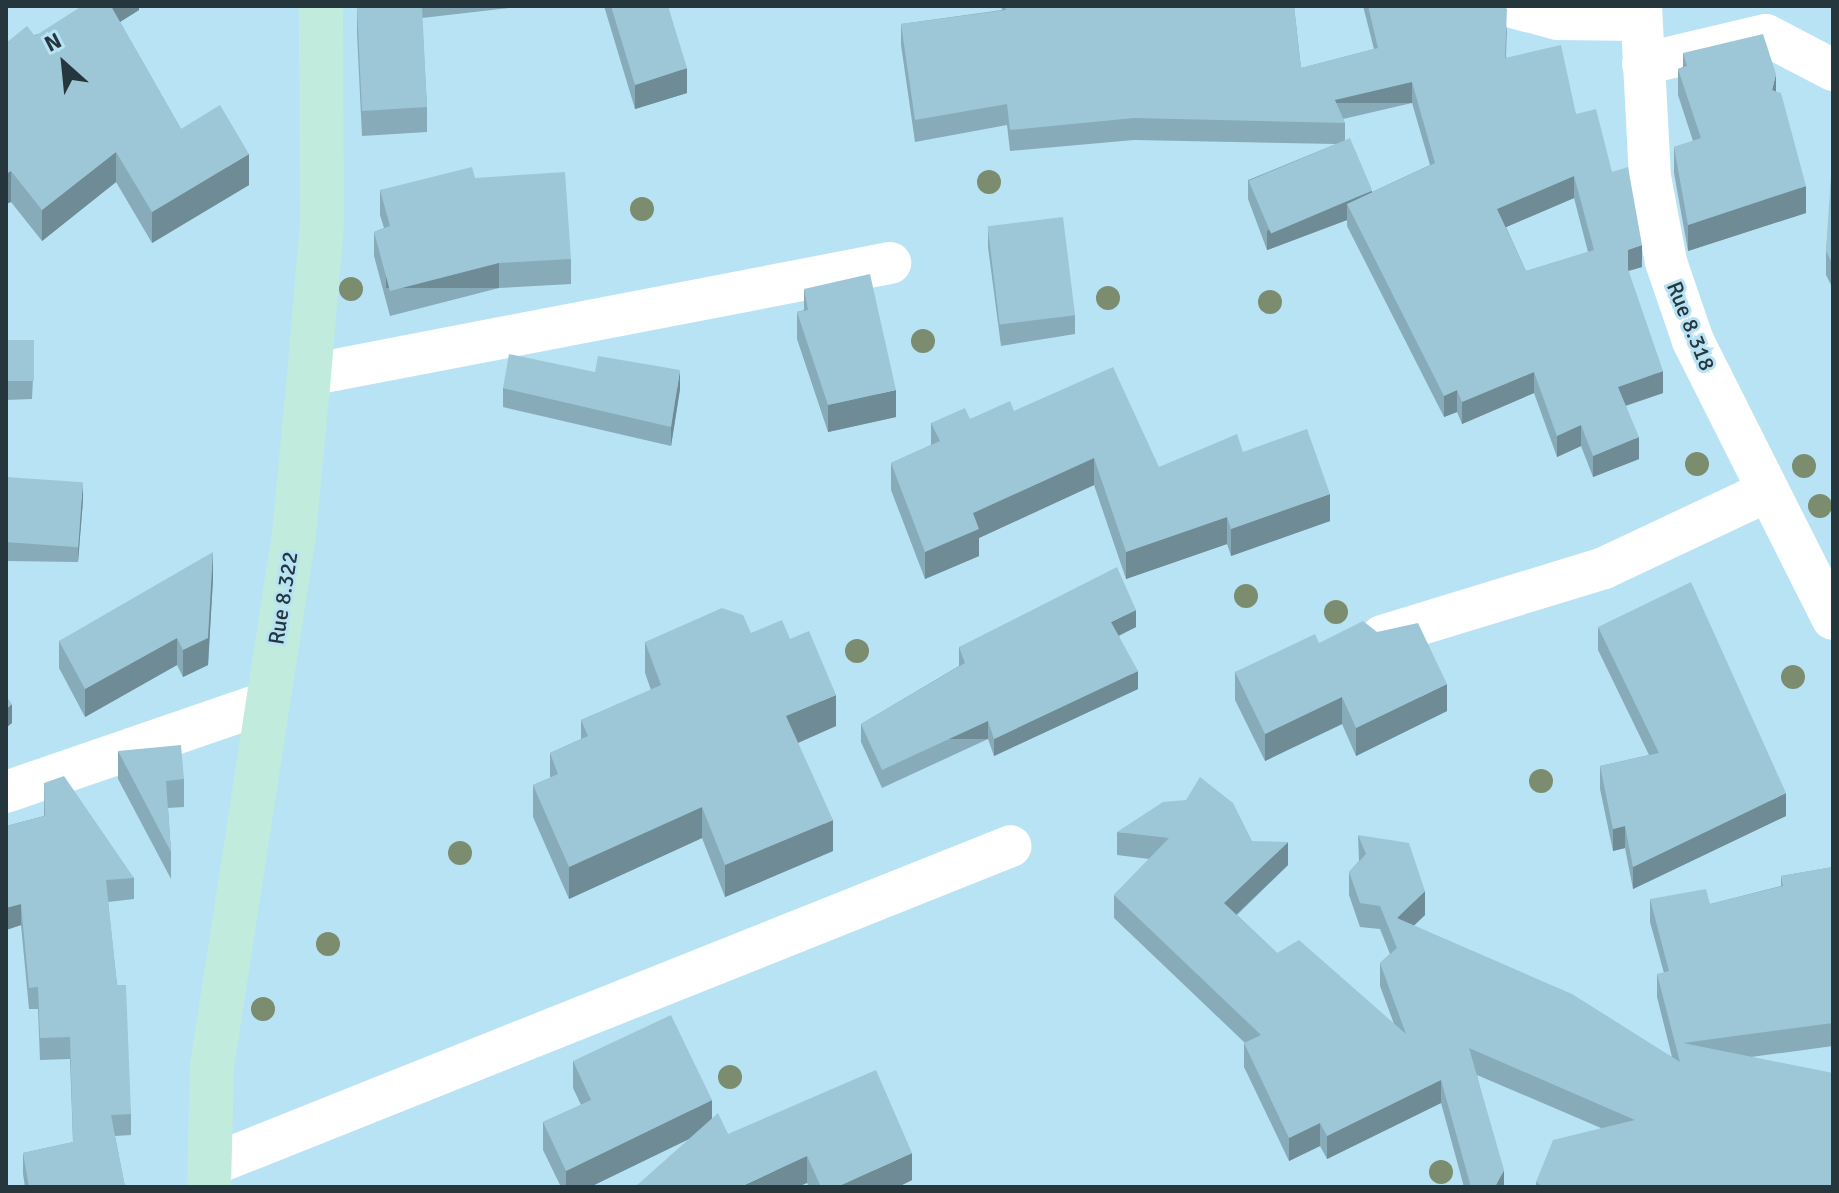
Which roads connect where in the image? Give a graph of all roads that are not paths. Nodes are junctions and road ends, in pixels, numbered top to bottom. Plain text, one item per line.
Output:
1 (321, 6) edge
2 (1508, 6) edge
3 (1640, 13) edge
4 (1643, 64) junction
5 (1833, 70) edge
6 (890, 263) dead end
7 (309, 375) junction
8 (1768, 491) junction
9 (1831, 608) edge
10 (1382, 636) edge
11 (267, 702) junction
12 (6, 792) edge
13 (1011, 846) dead end
14 (209, 1177) edge

1 - 7 main road, Rue 8.322
2 - 3 street
3 - 4 street, Rue 8.318
4 - 5 street
4 - 8 street, Rue 8.318
6 - 7 street
7 - 11 main road, Rue 8.322
8 - 9 street, Rue 8.318
8 - 10 street
11 - 12 street
11 - 14 main road, Rue 8.322
13 - 14 street

